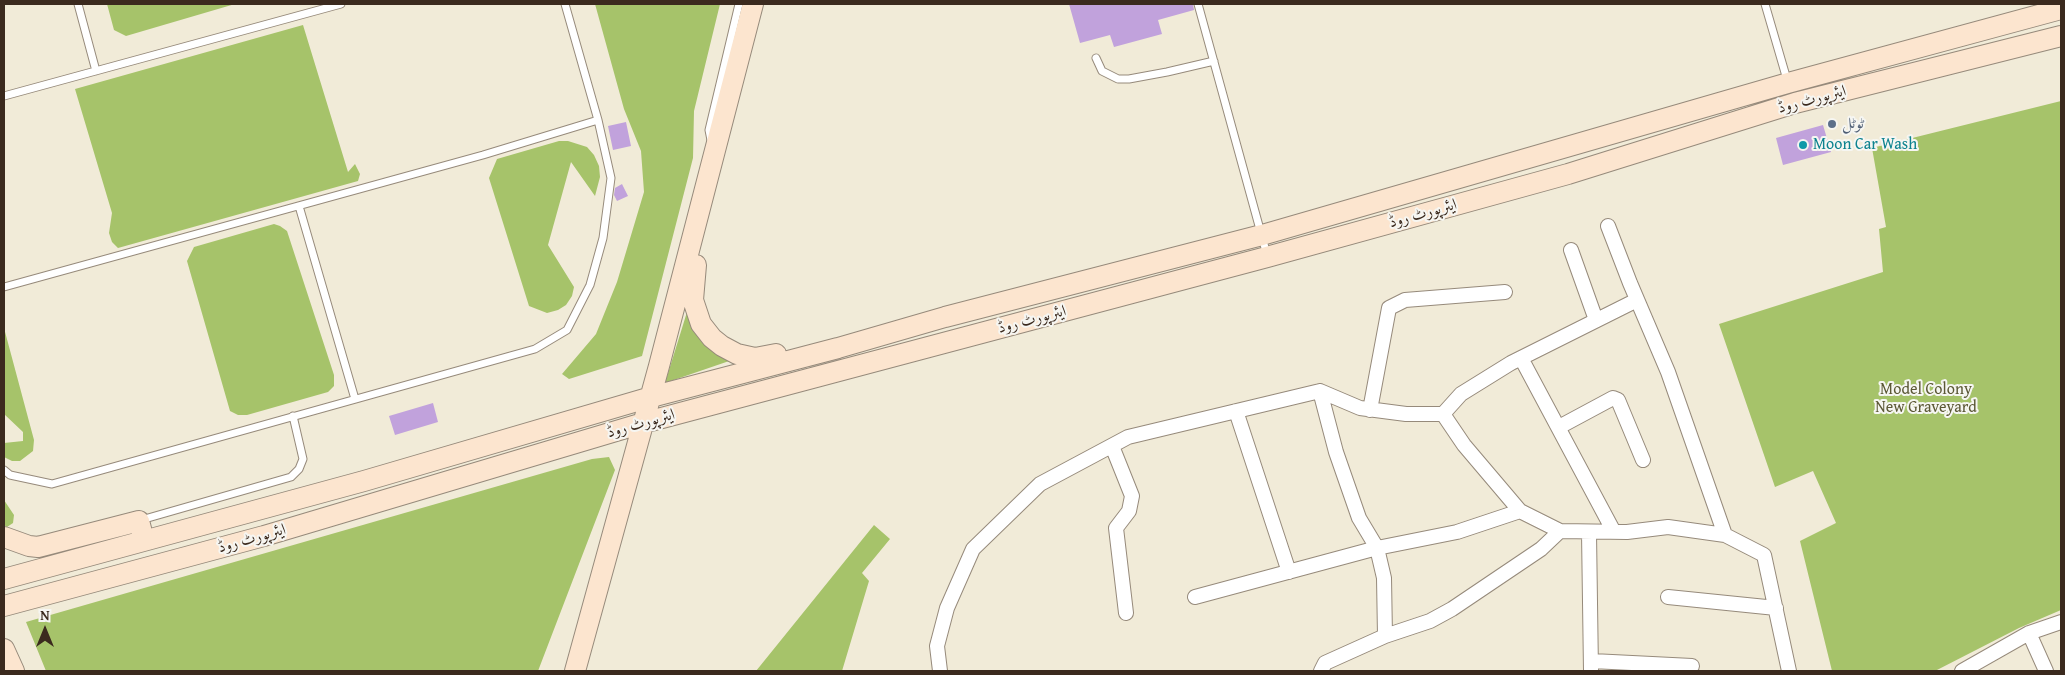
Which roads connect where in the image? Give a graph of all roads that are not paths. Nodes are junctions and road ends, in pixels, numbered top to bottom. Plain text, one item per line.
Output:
1 (78, 4) edge
2 (341, 4) edge
3 (565, 4) edge
4 (739, 4) edge
5 (753, 4) edge
6 (1198, 4) edge
7 (1765, 4) edge
8 (2061, 9) edge
9 (2061, 36) edge
10 (1096, 58) dead end
11 (1214, 61) junction
12 (96, 71) junction
13 (1788, 84) junction
14 (4, 96) edge
15 (598, 120) junction
16 (714, 157) junction
17 (703, 198) junction
18 (299, 206) junction
19 (1608, 226) dead end
20 (1262, 235) junction
21 (1571, 250) dead end
22 (1267, 258) junction
23 (4, 287) edge
24 (1505, 292) dead end
25 (1636, 300) junction
26 (1596, 320) junction
27 (838, 348) junction
28 (1520, 358) junction
29 (1320, 391) junction
30 (650, 397) junction
31 (355, 399) junction
32 (1370, 410) junction
33 (1236, 411) junction
34 (1443, 414) junction
35 (293, 416) junction
36 (643, 423) junction
37 (1559, 427) junction
38 (1112, 446) junction
39 (1643, 460) dead end
40 (4, 470) edge
41 (1520, 511) junction
42 (138, 521) junction
43 (1560, 531) junction
44 (1614, 532) junction
45 (1589, 533) junction
46 (1725, 535) junction
47 (4, 536) edge
48 (144, 540) junction
49 (1377, 548) junction
50 (1288, 572) junction
51 (4, 579) edge
52 (1195, 597) dead end
53 (1668, 597) dead end
54 (4, 606) edge
55 (1776, 608) junction
56 (1126, 613) dead end
57 (2061, 622) edge
58 (2029, 634) junction
59 (1385, 636) junction
60 (4, 649) edge
61 (1591, 666) edge
62 (1692, 666) dead end
63 (1670, 668) edge
64 (14, 671) edge
65 (575, 671) edge
66 (940, 671) edge
67 (1321, 671) edge
68 (1789, 671) edge
69 (1962, 671) edge
70 (2046, 671) edge

1 - 12 lane
2 - 12 lane
3 - 15 lane
4 - 16 lane
5 - 16 main road
6 - 11 lane
7 - 13 lane
8 - 13 main road, ایئرپورٹ روڈ
9 - 22 main road, ایئرپورٹ روڈ
10 - 11 lane
11 - 20 lane
12 - 14 lane
13 - 20 main road, ایئرپورٹ روڈ
15 - 18 lane
15 - 31 lane
16 - 17 main road
17 - 27 main road
17 - 30 main road
18 - 23 lane
18 - 31 lane
19 - 25 street
20 - 22 lane
20 - 27 main road, ایئرپورٹ روڈ
21 - 26 street
22 - 36 main road, ایئرپورٹ روڈ
24 - 32 street
25 - 26 street
25 - 46 street
26 - 28 street
27 - 30 main road, ایئرپورٹ روڈ
28 - 34 street
28 - 37 street
29 - 32 street
29 - 33 street
29 - 49 street
30 - 36 main road
30 - 48 main road, ایئرپورٹ روڈ
31 - 35 lane
32 - 34 street
33 - 38 street
33 - 50 street
34 - 41 street
35 - 40 lane
35 - 42 lane
36 - 54 main road, ایئرپورٹ روڈ
36 - 65 main road
37 - 39 street
37 - 44 street
38 - 56 street
38 - 66 street
41 - 43 street
41 - 49 street
42 - 47 main road
42 - 48 main road
43 - 45 street
43 - 59 street
44 - 45 street
44 - 46 street
45 - 61 street
46 - 55 street
48 - 51 main road, ایئرپورٹ روڈ
49 - 50 street
49 - 59 street
50 - 52 street
53 - 55 street
55 - 68 street
57 - 58 street
58 - 69 street
58 - 70 street
59 - 67 street
60 - 64 main road
61 - 63 street
62 - 63 street

